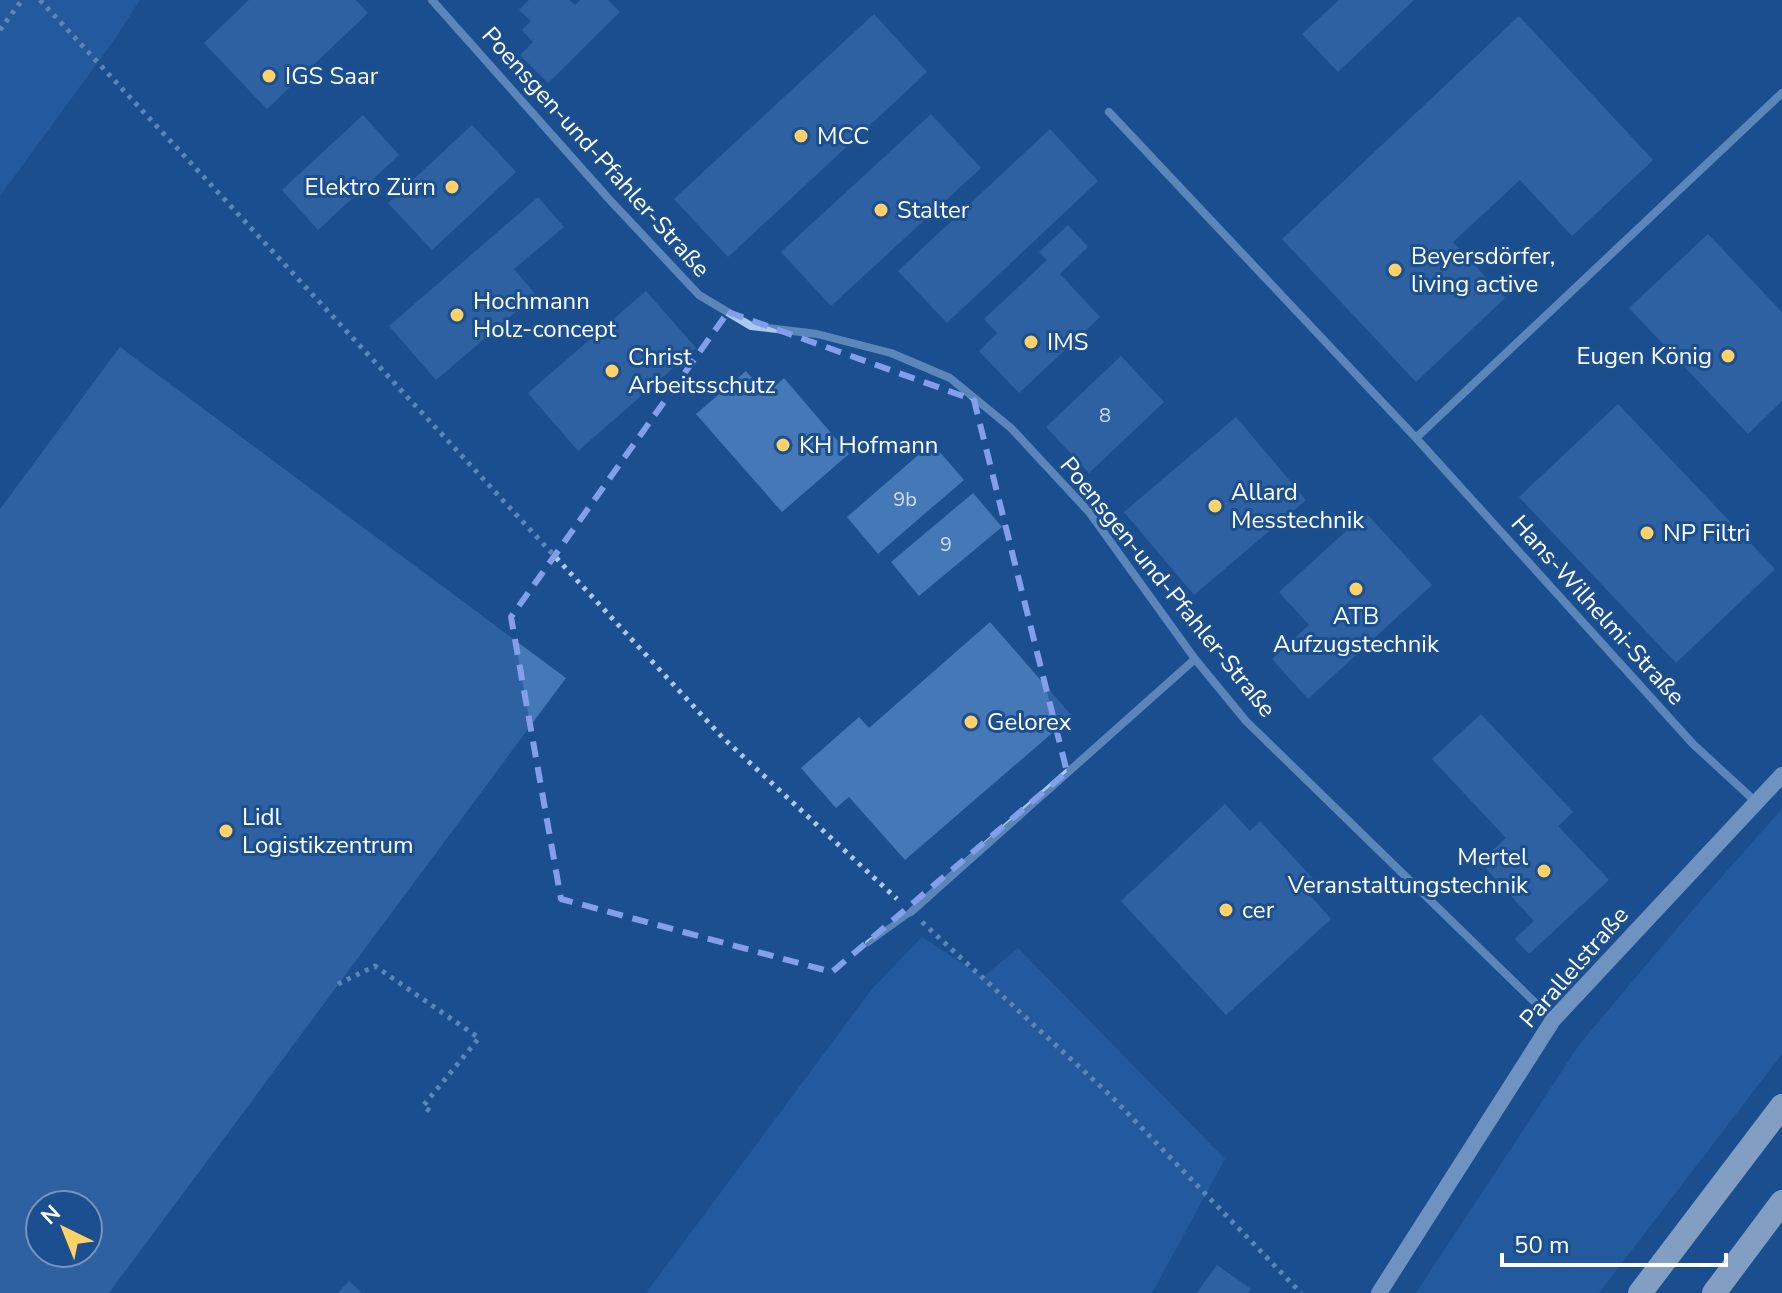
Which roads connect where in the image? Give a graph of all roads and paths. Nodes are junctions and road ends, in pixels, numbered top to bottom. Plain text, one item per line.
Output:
1 (22, 0) edge
2 (40, 0) edge
3 (432, 0) edge
4 (0, 30) edge
5 (1782, 93) edge
6 (1109, 112) dead end
7 (1416, 438) junction
8 (1195, 659) junction
9 (1782, 775) edge
10 (1756, 803) junction
11 (911, 912) junction
12 (868, 943) dead end
13 (338, 984) dead end
14 (1553, 1020) junction
15 (1782, 1106) edge
16 (434, 1114) dead end
17 (1782, 1202) edge
18 (1301, 1293) edge
19 (1379, 1293) edge
20 (1640, 1293) edge
21 (1714, 1293) edge

1 - 4 path
2 - 11 path
3 - 8 street, Poensgen-und-Pfahler-Straße
5 - 7 street
6 - 7 street, Hans-Wilhelmi-Straße
7 - 10 street, Hans-Wilhelmi-Straße
8 - 11 street
8 - 14 street, Poensgen-und-Pfahler-Straße
9 - 10 street, Parallelstraße
10 - 14 street, Parallelstraße
11 - 12 lane
11 - 18 path
13 - 16 path
14 - 19 street, Parallelstraße
15 - 20 highway
17 - 21 highway

